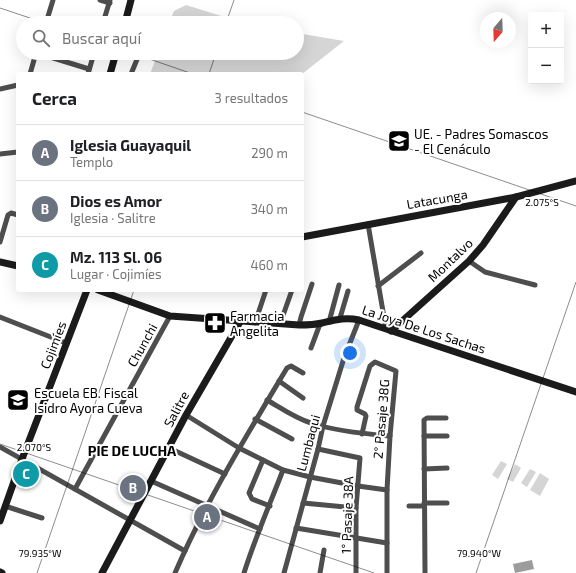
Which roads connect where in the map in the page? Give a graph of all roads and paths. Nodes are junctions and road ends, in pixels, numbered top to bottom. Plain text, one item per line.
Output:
1 (53, 0) edge
2 (100, 0) edge
3 (131, 0) edge
4 (110, 1) edge
5 (48, 16) edge
6 (105, 16) edge
7 (127, 16) edge
8 (35, 60) edge
9 (57, 60) edge
10 (92, 60) edge
11 (114, 60) edge
12 (137, 60) edge
13 (88, 71) edge
14 (31, 72) edge
15 (111, 72) edge
16 (131, 72) edge
17 (16, 85) edge
18 (0, 88) edge
19 (16, 152) edge
20 (0, 154) edge
21 (576, 181) edge
22 (516, 197) junction
23 (16, 214) edge
24 (368, 224) junction
25 (304, 236) edge
26 (0, 242) edge
27 (421, 253) dead end
28 (469, 261) junction
29 (0, 262) edge
30 (16, 266) edge
31 (312, 284) dead end
32 (535, 285) dead end
33 (339, 286) dead end
34 (378, 286) junction
35 (348, 291) dead end
36 (86, 292) edge
37 (104, 292) edge
38 (265, 292) edge
39 (291, 292) edge
40 (170, 316) junction
41 (0, 317) edge
42 (340, 318) junction
43 (359, 320) junction
44 (240, 322) junction
45 (328, 322) junction
46 (255, 323) junction
47 (280, 324) junction
48 (320, 324) junction
49 (299, 326) junction
50 (389, 330) junction
51 (66, 343) junction
52 (311, 348) dead end
53 (304, 373) dead end
54 (279, 381) junction
55 (576, 392) edge
56 (303, 398) dead end
57 (267, 400) junction
58 (186, 415) junction
59 (446, 418) dead end
60 (255, 419) junction
61 (323, 426) junction
62 (362, 434) junction
63 (390, 436) junction
64 (424, 436) junction
65 (447, 436) dead end
66 (292, 439) dead end
67 (0, 447) edge
68 (169, 448) junction
69 (239, 448) junction
70 (318, 449) junction
71 (22, 459) junction
72 (263, 460) junction
73 (447, 468) dead end
74 (424, 469) junction
75 (283, 470) junction
76 (224, 474) junction
77 (310, 477) junction
78 (152, 481) junction
79 (358, 486) junction
80 (75, 489) junction
81 (387, 490) junction
82 (303, 503) junction
83 (447, 503) dead end
84 (424, 504) junction
85 (5, 506) junction
86 (208, 506) junction
87 (270, 506) junction
88 (409, 506) dead end
89 (356, 508) junction
90 (42, 518) dead end
91 (130, 520) junction
92 (0, 521) edge
93 (296, 528) junction
94 (260, 529) junction
95 (355, 538) junction
96 (387, 543) junction
97 (324, 550) dead end
98 (185, 551) junction
99 (102, 573) edge
100 (175, 573) edge
101 (244, 573) edge
102 (284, 573) edge
103 (320, 573) edge
104 (356, 573) edge
105 (387, 573) edge
106 (425, 573) edge

1 - 5 street
2 - 4 street
3 - 7 street
4 - 6 street
8 - 14 street
9 - 13 street
10 - 13 street
11 - 15 street
12 - 16 street
17 - 18 street
19 - 20 street
21 - 22 street, Latacunga
22 - 24 street, Latacunga
22 - 28 street, Montalvo
23 - 26 street
24 - 25 street, Latacunga
24 - 34 street
27 - 34 street
28 - 32 street
28 - 50 street, Montalvo
29 - 30 street
31 - 49 street
33 - 45 street
34 - 50 street
35 - 42 street
36 - 51 street, Cojimíes
37 - 40 street, La Joya De Los Sachas
38 - 46 street
39 - 47 street
40 - 44 street, La Joya De Los Sachas
40 - 80 street, Chunchi
41 - 51 street
42 - 43 street, La Joya De Los Sachas
42 - 45 street, La Joya De Los Sachas
43 - 50 street, La Joya De Los Sachas
43 - 61 street, Lumbaqui
44 - 46 street, La Joya De Los Sachas
44 - 58 street, Salitre
45 - 48 street, La Joya De Los Sachas
46 - 47 street, La Joya De Los Sachas
47 - 49 street, La Joya De Los Sachas
48 - 49 street, La Joya De Los Sachas
48 - 52 street
50 - 55 street, La Joya De Los Sachas
51 - 71 street, Cojimíes
53 - 54 street
54 - 56 street
54 - 57 street
57 - 60 street
57 - 61 street
58 - 68 street, Salitre
58 - 69 street
59 - 64 street
60 - 66 street
60 - 69 street
61 - 62 street
61 - 70 street, Lumbaqui
62 - 63 street
62 - 63 street, 2° Pasaje 38G
63 - 81 street, 2° Pasaje 38G
64 - 65 street
64 - 74 street
67 - 71 street
68 - 76 street
68 - 78 street, Salitre
69 - 72 street
69 - 76 street
70 - 77 street, Lumbaqui
70 - 79 street, 1° Pasaje 38A
71 - 80 street
71 - 85 street, Cojimíes
72 - 75 street
72 - 87 street
73 - 74 street
74 - 84 street
75 - 77 street
75 - 87 street
76 - 86 street
77 - 79 street
77 - 82 street, Lumbaqui
78 - 86 street
78 - 91 street, Salitre
79 - 81 street
79 - 89 street, 1° Pasaje 38A
80 - 91 street
81 - 96 street, 2° Pasaje 38G
82 - 89 street
82 - 93 street, Lumbaqui
83 - 84 street
84 - 88 street
84 - 106 street
85 - 90 street
85 - 92 street, Cojimíes
86 - 94 street
86 - 98 street
87 - 94 street
89 - 95 street, 1° Pasaje 38A
91 - 98 street
91 - 99 street, Salitre
93 - 95 street
93 - 102 street, Lumbaqui
94 - 101 street
95 - 96 street
95 - 104 street, 1° Pasaje 38A
96 - 105 street, 2° Pasaje 38G
97 - 103 street
98 - 100 street

